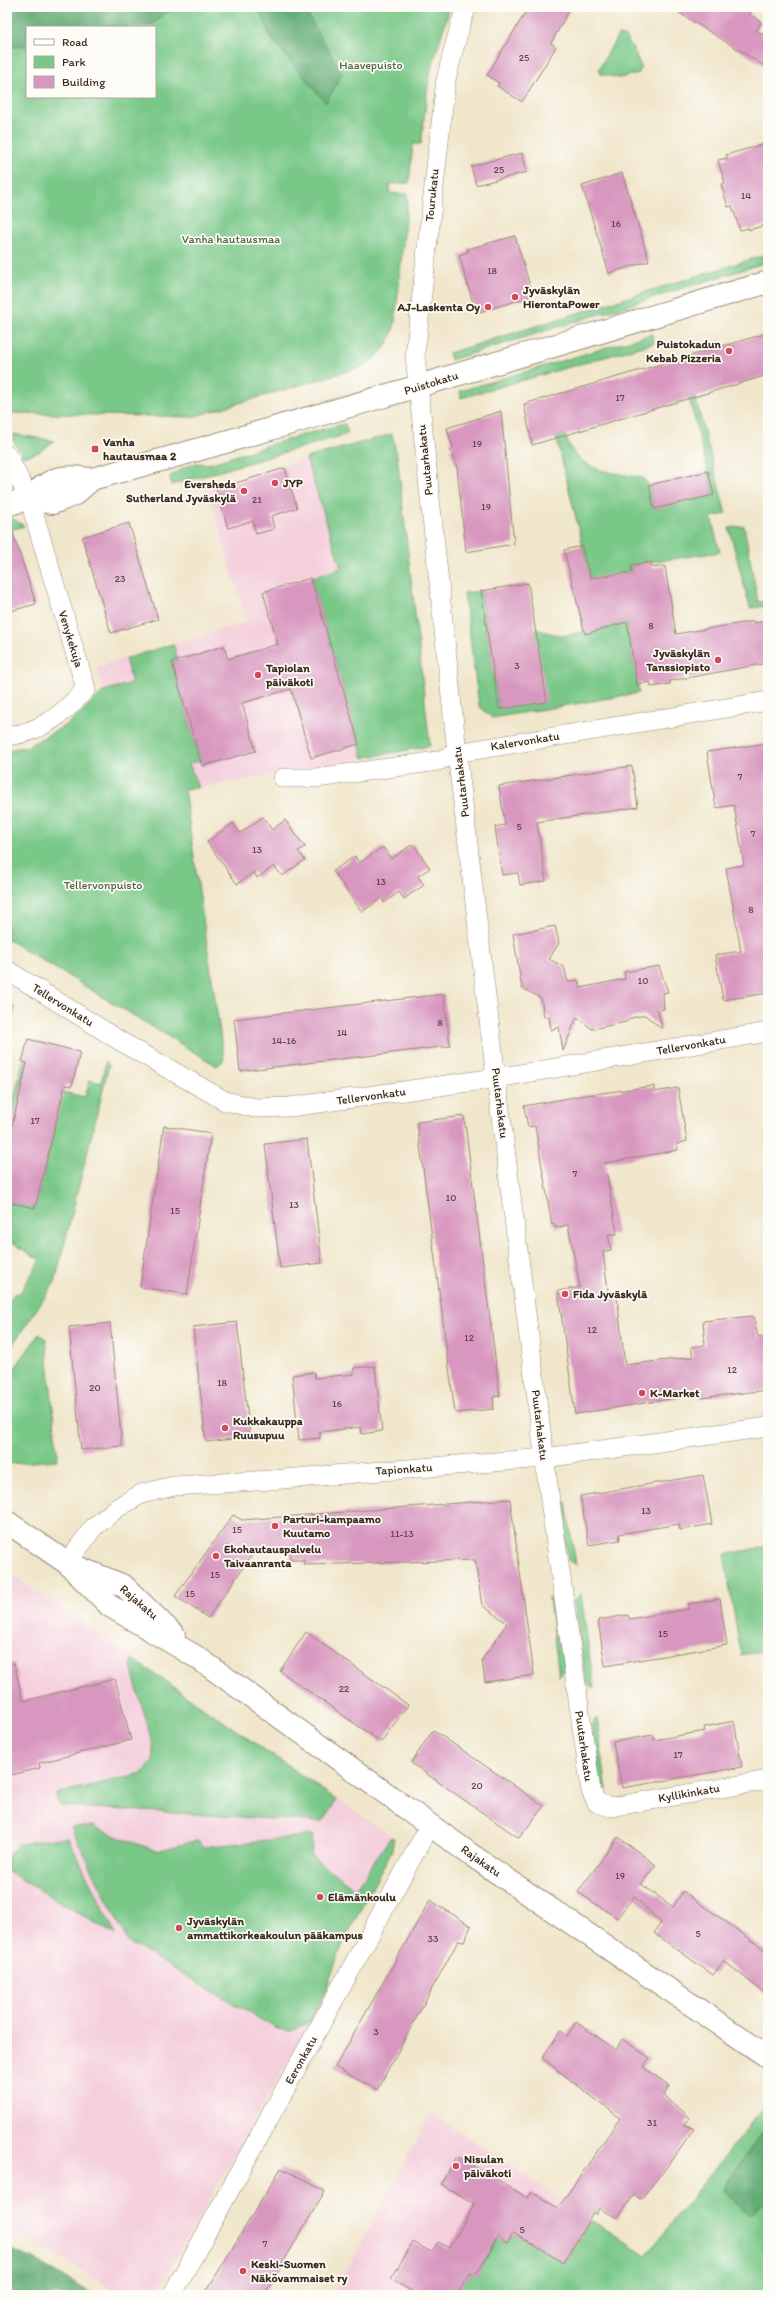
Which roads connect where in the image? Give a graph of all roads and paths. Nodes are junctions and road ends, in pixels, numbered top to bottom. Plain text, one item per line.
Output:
1 (467, 7) edge
2 (768, 282) edge
3 (418, 387) junction
4 (7, 455) edge
5 (29, 498) junction
6 (7, 505) edge
7 (768, 701) edge
8 (7, 736) edge
9 (457, 753) junction
10 (283, 778) dead end
11 (7, 970) edge
12 (768, 1032) edge
13 (496, 1078) junction
14 (768, 1427) edge
15 (544, 1458) junction
16 (7, 1522) edge
17 (68, 1563) junction
18 (768, 1780) edge
19 (611, 1807) joint
20 (430, 1825) junction
21 (768, 2057) edge
22 (172, 2295) edge

1 - 3 street, Tourukatu
2 - 3 main road, Puistokatu
3 - 5 main road, Puistokatu
3 - 9 street, Puutarhakatu
4 - 5 street
5 - 6 main road, Puistokatu
5 - 8 street, Venykekuja
7 - 9 street, Kalervonkatu
9 - 10 street, Kalervonkatu
9 - 13 street, Puutarhakatu
11 - 13 street, Tellervonkatu
12 - 13 street, Tellervonkatu
13 - 15 street, Puutarhakatu
14 - 15 street, Tapionkatu
15 - 17 street, Tapionkatu
15 - 19 street, Puutarhakatu
16 - 17 main road, Rajakatu
17 - 20 main road, Rajakatu
18 - 19 street, Kyllikinkatu
20 - 21 main road, Rajakatu
20 - 22 street, Eeronkatu

